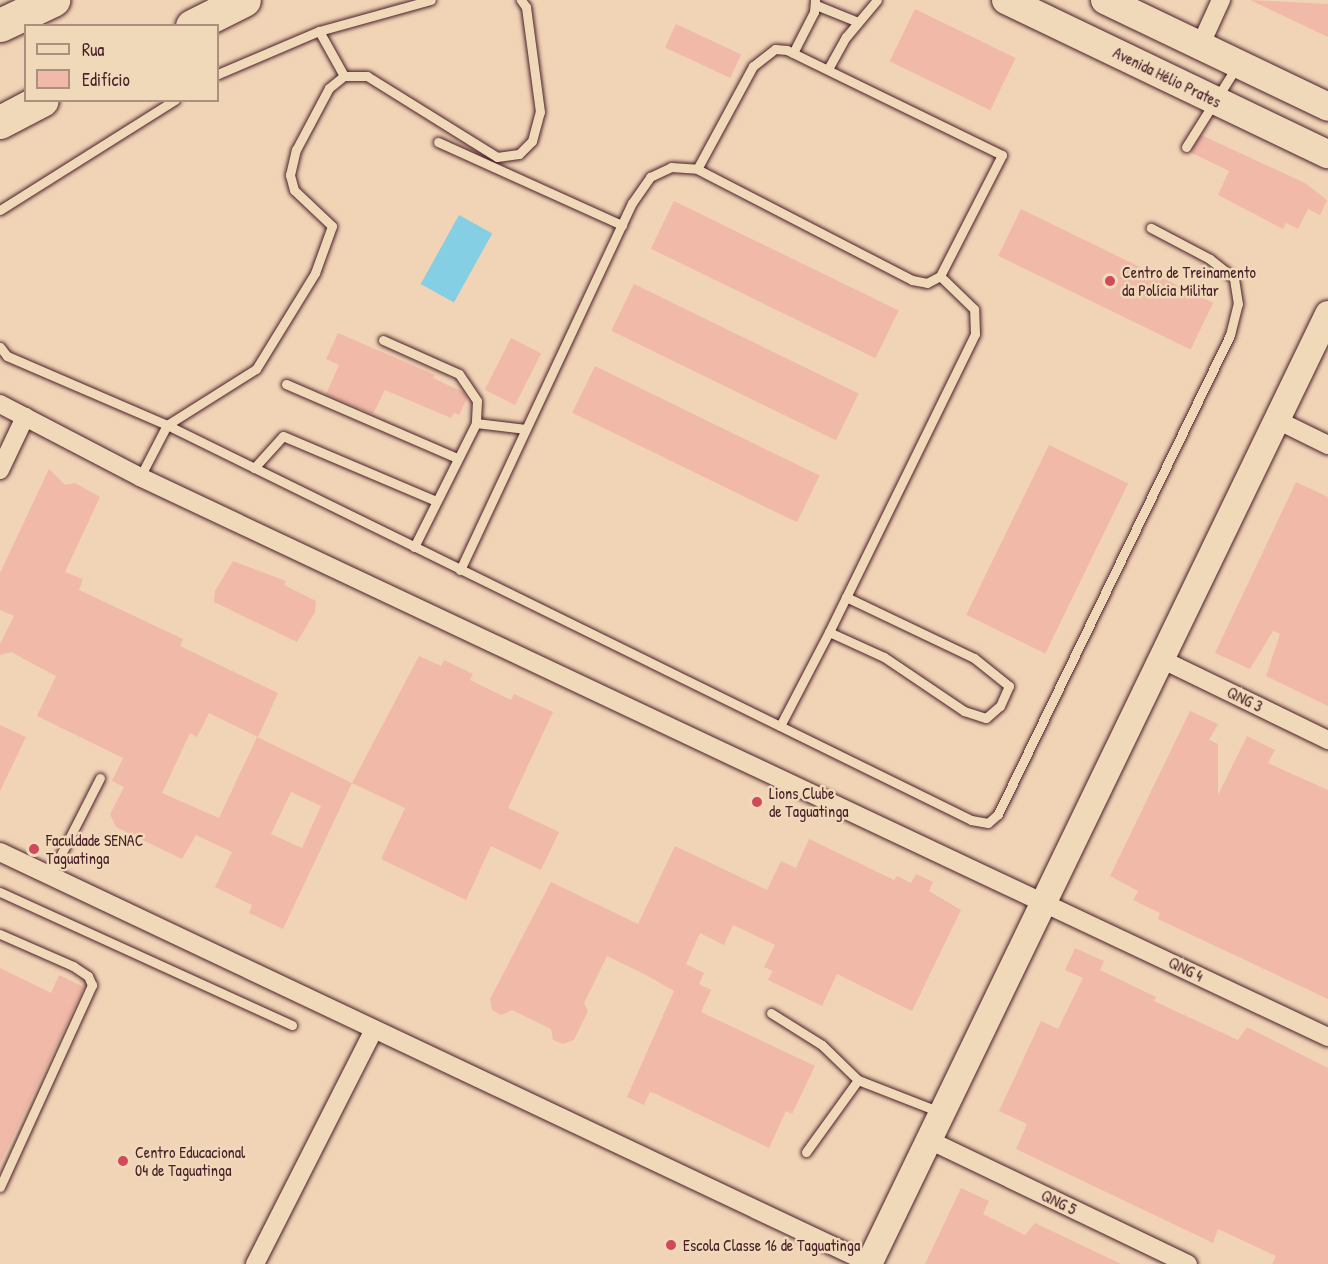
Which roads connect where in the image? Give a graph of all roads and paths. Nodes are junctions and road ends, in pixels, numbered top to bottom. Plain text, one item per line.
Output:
1 (53, 0) edge
2 (244, 0) edge
3 (431, 0) edge
4 (521, 0) edge
5 (877, 0) edge
6 (1006, 0) edge
7 (1105, 0) edge
8 (1221, 0) edge
9 (815, 3) edge
10 (858, 22) junction
11 (196, 24) edge
12 (0, 25) edge
13 (318, 31) junction
14 (1200, 46) junction
15 (793, 52) junction
16 (1238, 64) junction
17 (828, 69) junction
18 (219, 74) edge
19 (344, 76) junction
20 (1215, 100) junction
21 (38, 102) edge
22 (172, 102) edge
23 (1328, 106) edge
24 (0, 122) edge
25 (438, 142) dead end
26 (1186, 147) dead end
27 (1328, 154) edge
28 (698, 169) junction
29 (0, 210) edge
30 (622, 225) junction
31 (1151, 228) dead end
32 (940, 276) junction
33 (1328, 314) edge
34 (383, 340) dead end
35 (0, 347) edge
36 (286, 384) dead end
37 (0, 404) edge
38 (25, 417) junction
39 (1277, 420) junction
40 (476, 423) junction
41 (167, 425) junction
42 (526, 429) junction
43 (1328, 445) edge
44 (457, 459) junction
45 (254, 468) junction
46 (0, 470) edge
47 (140, 477) junction
48 (436, 501) junction
49 (414, 547) junction
50 (460, 570) junction
51 (846, 597) junction
52 (829, 632) junction
53 (1161, 659) junction
54 (780, 726) junction
55 (1328, 740) edge
56 (100, 778) dead end
57 (0, 852) edge
58 (50, 876) junction
59 (0, 892) edge
60 (1045, 900) junction
61 (0, 934) edge
62 (771, 1013) dead end
63 (292, 1025) dead end
64 (374, 1029) junction
65 (1328, 1037) edge
66 (858, 1080) junction
67 (942, 1113) junction
68 (929, 1140) junction
69 (806, 1152) dead end
70 (0, 1187) edge
71 (255, 1264) edge
72 (869, 1264) edge
73 (1188, 1264) edge

1 - 12 highway
2 - 11 highway
3 - 13 lane
4 - 19 lane
5 - 10 lane
6 - 20 main road, Avenida Hélio Prates
7 - 14 main road
8 - 14 street
9 - 10 lane
9 - 15 lane
10 - 17 lane
13 - 18 lane
13 - 19 lane
14 - 16 main road
15 - 17 lane
15 - 28 lane
16 - 20 lane
16 - 23 main road
17 - 32 lane
19 - 41 lane
20 - 26 lane
20 - 27 main road, Avenida Hélio Prates
21 - 24 highway
22 - 29 lane
25 - 30 lane
28 - 30 lane
28 - 32 lane
30 - 42 lane
31 - 54 lane
32 - 51 lane
33 - 39 street
34 - 40 lane
35 - 41 lane
36 - 44 lane
37 - 38 street, QNG 4
38 - 46 street
38 - 47 street, QNG 4
39 - 43 street
39 - 53 street
40 - 42 lane
40 - 44 lane
41 - 45 lane
41 - 47 lane
42 - 50 lane
44 - 48 lane
45 - 48 lane
45 - 49 lane
47 - 60 street, QNG 4
48 - 49 lane
49 - 50 lane
50 - 54 lane
51 - 52 lane
51 - 52 lane
52 - 54 lane
53 - 55 street, QNG 3
53 - 60 street
56 - 58 lane
57 - 58 street
58 - 64 street
59 - 63 lane
60 - 65 street, QNG 4
60 - 67 street
61 - 70 lane
62 - 66 lane
64 - 71 street
64 - 72 street
66 - 67 lane
66 - 69 lane
67 - 68 street
68 - 72 street
68 - 73 street, QNG 5

